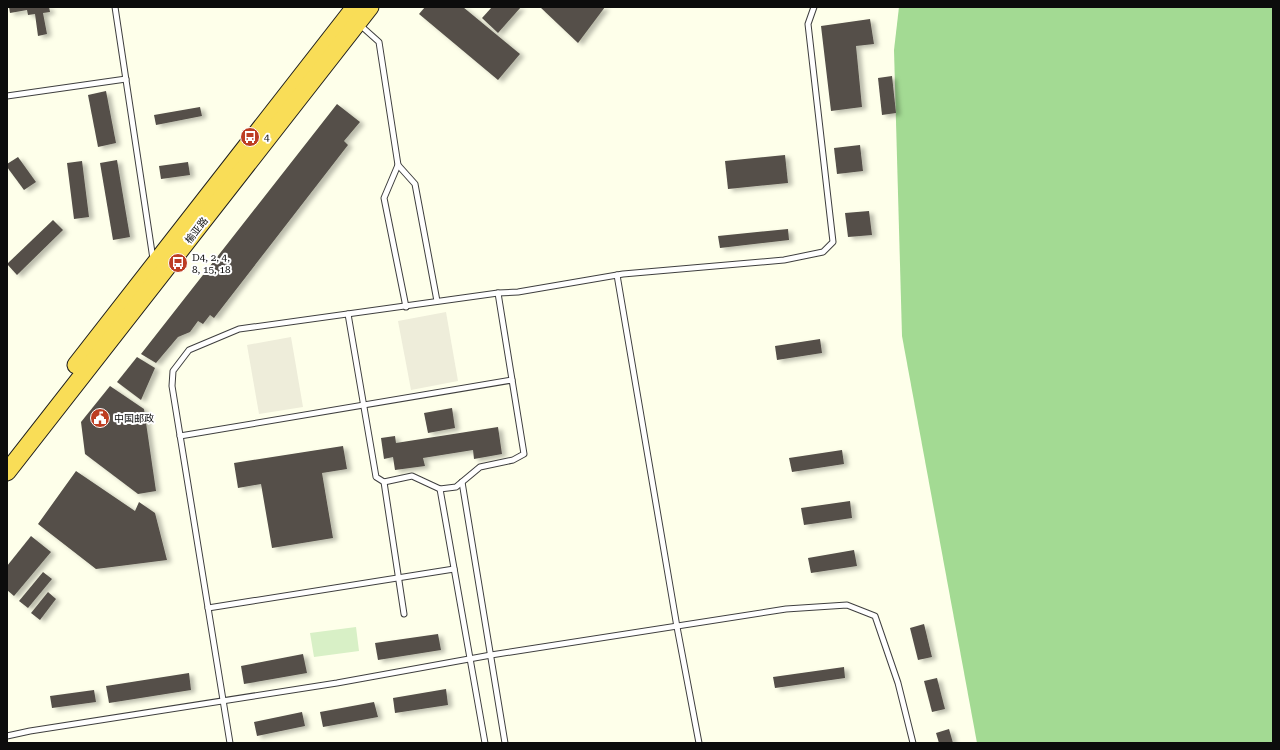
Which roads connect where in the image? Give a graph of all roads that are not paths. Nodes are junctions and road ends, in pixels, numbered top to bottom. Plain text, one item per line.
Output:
1 (115, 7) edge
2 (370, 7) edge
3 (814, 7) edge
4 (356, 15) edge
5 (126, 79) junction
6 (7, 96) edge
7 (398, 165) junction
8 (153, 265) junction
9 (617, 276) junction
10 (498, 293) junction
11 (437, 301) junction
12 (406, 307) junction
13 (348, 314) junction
14 (512, 380) junction
15 (364, 405) junction
16 (180, 436) junction
17 (7, 454) edge
18 (7, 472) edge
19 (384, 482) junction
20 (462, 482) junction
21 (440, 489) junction
22 (454, 569) junction
23 (399, 578) junction
24 (208, 608) junction
25 (404, 614) dead end
26 (677, 627) junction
27 (491, 654) junction
28 (470, 660) junction
29 (223, 700) junction
30 (7, 736) edge
31 (230, 743) edge
32 (485, 743) edge
33 (505, 743) edge
34 (699, 743) edge
35 (913, 743) edge

1 - 5 lane
2 - 4 highway, 榆亚路
3 - 9 lane
4 - 7 lane
4 - 8 highway, 榆亚路
4 - 18 highway, 榆亚路
5 - 6 lane
5 - 8 lane
7 - 11 lane
7 - 12 lane
8 - 17 highway, 榆亚路
9 - 10 lane
9 - 26 lane
10 - 11 lane
10 - 14 lane
11 - 12 lane
12 - 13 lane
13 - 15 lane
13 - 16 lane
14 - 15 lane
14 - 20 lane
15 - 16 lane
15 - 19 lane
16 - 24 lane
19 - 21 lane
19 - 23 lane
20 - 21 lane
20 - 27 lane
21 - 22 lane
22 - 23 lane
22 - 28 lane
23 - 24 lane
23 - 25 lane
24 - 29 lane
26 - 27 lane
26 - 34 lane
26 - 35 lane
27 - 28 lane
27 - 33 lane
28 - 29 lane
28 - 32 lane
29 - 30 lane
29 - 31 lane

